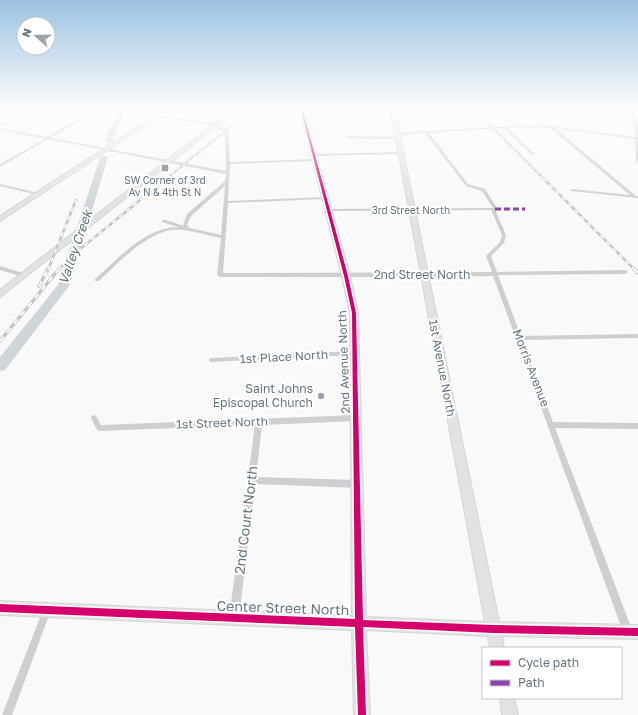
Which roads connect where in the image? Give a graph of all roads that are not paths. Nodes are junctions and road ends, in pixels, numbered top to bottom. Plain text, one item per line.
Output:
1 (46, 140) edge
2 (55, 140) edge
3 (122, 140) edge
4 (196, 140) edge
5 (227, 140) edge
6 (311, 140) edge
7 (398, 140) edge
8 (432, 140) edge
9 (518, 140) edge
10 (567, 140) edge
11 (637, 140) edge
12 (107, 150) junction
13 (401, 153) junction
14 (532, 154) dead end
15 (315, 157) junction
16 (169, 162) junction
17 (638, 162) edge
18 (228, 163) junction
19 (0, 166) edge
20 (228, 174) junction
21 (227, 182) junction
22 (0, 186) edge
23 (572, 190) dead end
24 (38, 194) junction
25 (636, 197) edge
26 (325, 198) junction
27 (225, 202) junction
28 (328, 210) junction
29 (411, 210) junction
30 (495, 210) junction
31 (0, 219) edge
32 (164, 221) dead end
33 (188, 229) junction
34 (222, 237) junction
35 (0, 268) edge
36 (625, 272) dead end
37 (495, 274) junction
38 (24, 275) junction
39 (424, 275) junction
40 (346, 276) junction
41 (98, 280) dead end
42 (0, 294) edge
43 (638, 336) edge
44 (520, 338) junction
45 (355, 353) junction
46 (212, 360) dead end
47 (94, 418) dead end
48 (357, 418) junction
49 (259, 422) junction
50 (553, 425) junction
51 (638, 426) edge
52 (252, 480) junction
53 (358, 484) junction
54 (0, 608) edge
55 (47, 610) junction
56 (234, 618) junction
57 (359, 623) junction
58 (493, 629) junction
59 (633, 632) edge
60 (497, 647) edge
61 (507, 699) edge
62 (7, 715) edge
63 (362, 715) edge
64 (510, 715) edge

1 - 19 street
2 - 12 street
3 - 12 street
4 - 16 main road
5 - 18 street
6 - 15 street, 2nd Avenue North
7 - 13 street, 1st Avenue North
8 - 30 street, Morris Avenue
9 - 14 street
10 - 25 street
11 - 17 street
12 - 16 street
12 - 24 street
13 - 15 street
13 - 29 street, 1st Avenue North
15 - 18 street
15 - 26 street, 2nd Avenue North
16 - 20 street
16 - 38 main road
18 - 20 street
20 - 21 street
21 - 27 street
21 - 33 street
22 - 24 street
23 - 25 street
24 - 31 street
26 - 27 street
26 - 28 street, 2nd Avenue North
27 - 34 street
28 - 29 street, 3rd Street North
28 - 40 street, 2nd Avenue North
29 - 30 street, 3rd Street North
29 - 39 street, 1st Avenue North
30 - 37 street, Morris Avenue
32 - 33 street
33 - 34 street
33 - 41 street
34 - 40 street, 2nd Street North
35 - 38 street
36 - 37 street, 2nd Street North
37 - 39 street, 2nd Street North
37 - 44 street, Morris Avenue
38 - 42 main road
39 - 40 street, 2nd Street North
39 - 58 street, 1st Avenue North
40 - 45 street, 2nd Avenue North
43 - 44 street
44 - 50 street, Morris Avenue
45 - 46 street, 1st Place North
45 - 48 street, 2nd Avenue North
47 - 49 street, 1st Street North
48 - 49 street, 1st Street North
48 - 53 street, 2nd Avenue North
49 - 52 street, 2nd Court North
50 - 51 street
50 - 59 street, Morris Avenue
52 - 53 street
52 - 56 street, 2nd Court North
53 - 57 street, 2nd Avenue North
54 - 55 street, Center Street North
55 - 56 street, Center Street North
55 - 62 street
56 - 57 street, Center Street North
57 - 58 street, Center Street North
57 - 63 street, 2nd Avenue North
58 - 59 street, Center Street North
58 - 60 street, 1st Avenue North
61 - 64 street

